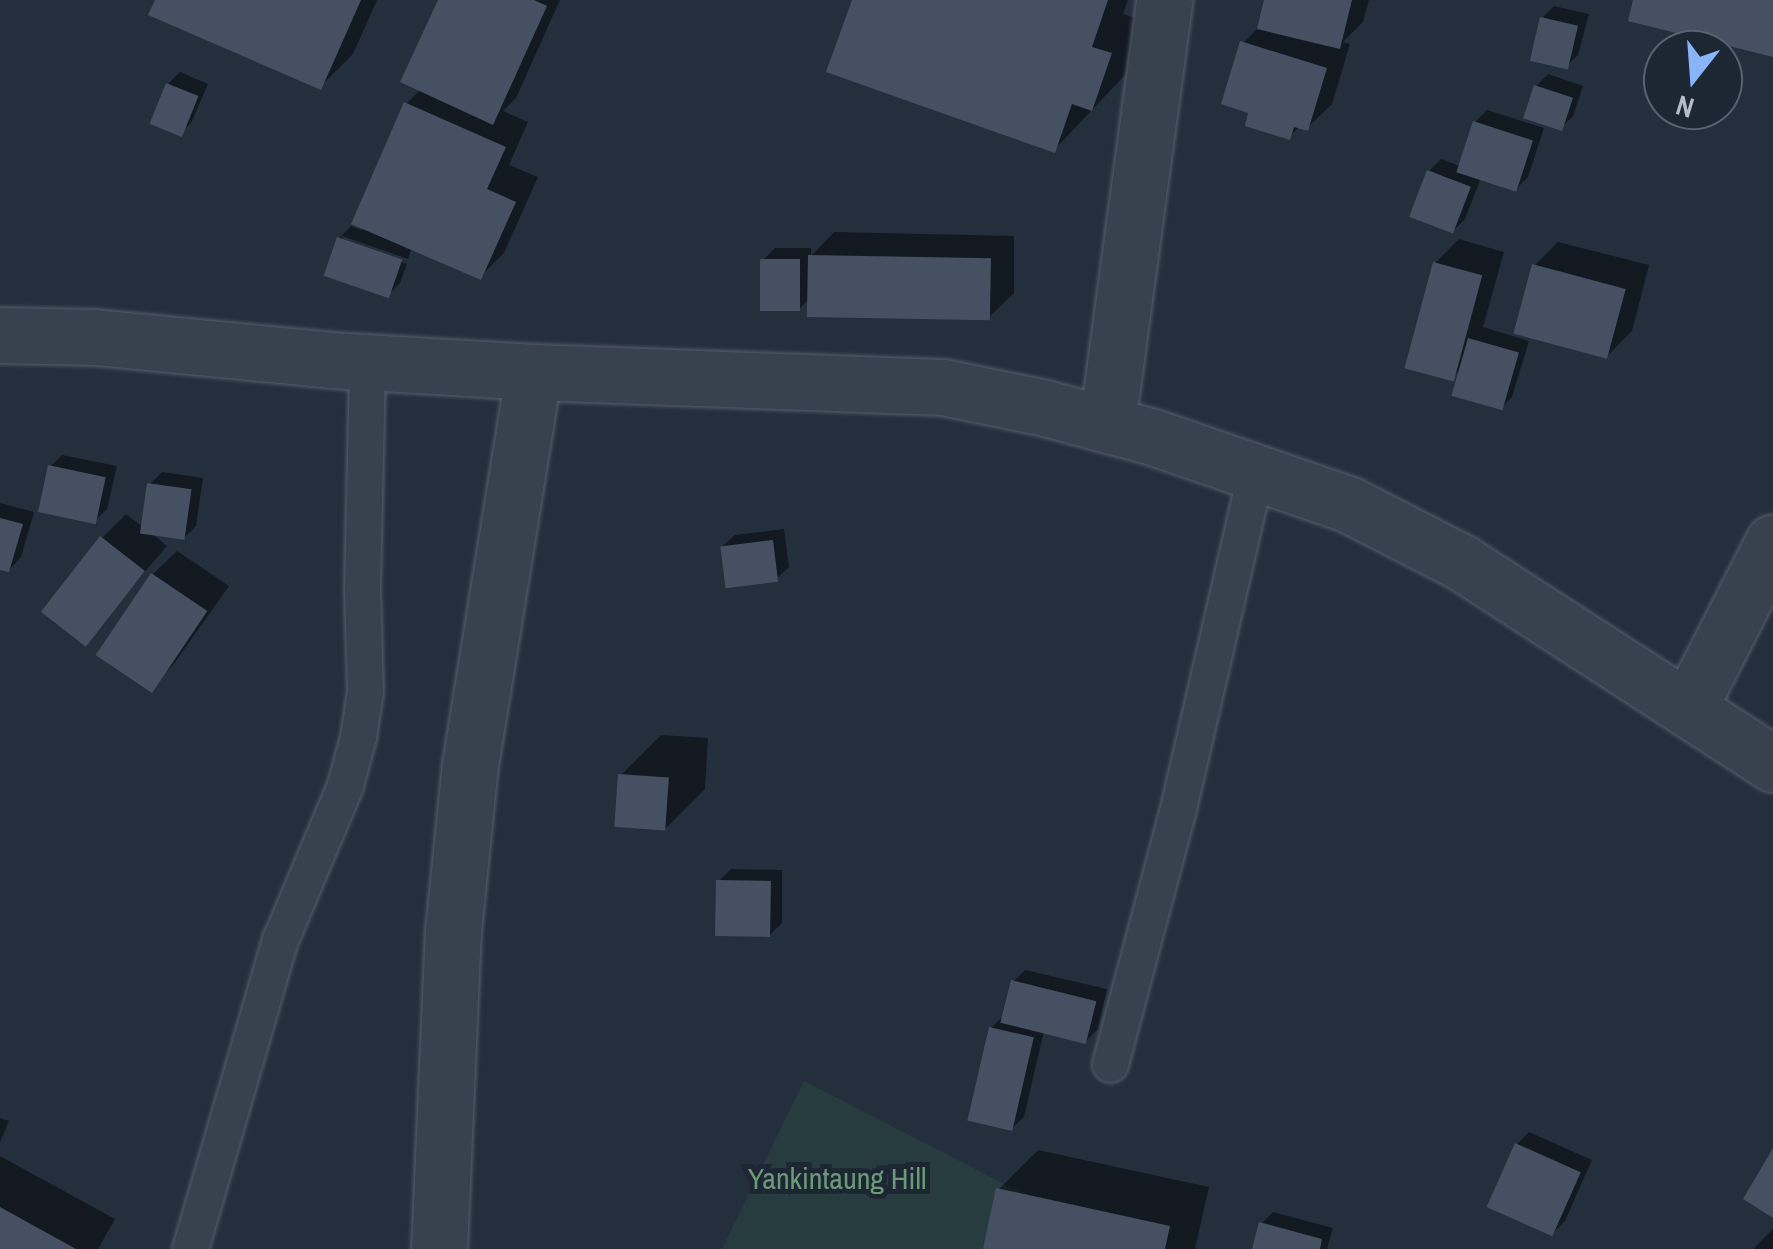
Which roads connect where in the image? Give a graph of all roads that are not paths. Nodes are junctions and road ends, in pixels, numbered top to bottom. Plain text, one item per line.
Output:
1 (1164, 0) edge
2 (0, 334) edge
3 (367, 362) junction
4 (534, 372) junction
5 (1107, 424) junction
6 (1256, 471) junction
7 (1773, 542) edge
8 (1688, 710) junction
9 (1773, 764) edge
10 (1110, 1064) dead end
11 (190, 1249) edge
12 (438, 1249) edge

1 - 5 street
2 - 3 street
3 - 4 street
3 - 11 lane
4 - 5 street
4 - 12 street
5 - 6 street
6 - 8 street
6 - 10 lane
7 - 8 street
8 - 9 street

